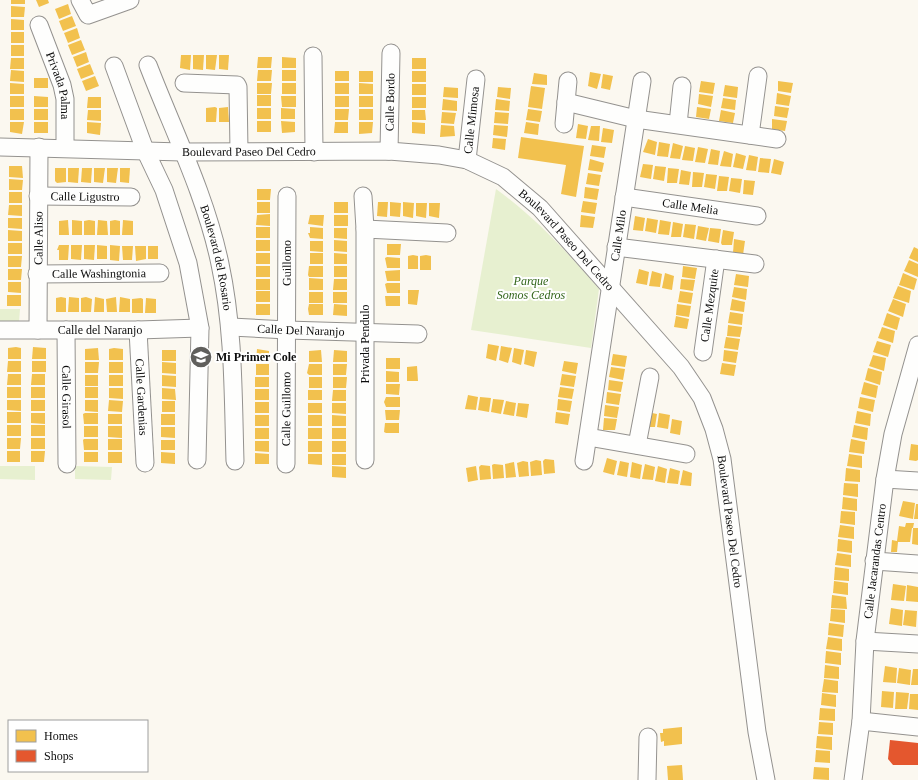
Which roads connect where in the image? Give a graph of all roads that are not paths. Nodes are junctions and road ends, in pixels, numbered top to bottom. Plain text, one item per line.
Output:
1 (80, 0) edge
2 (130, 0) edge
3 (39, 25) dead end
4 (391, 53) dead end
5 (313, 56) dead end
6 (148, 65) dead end
7 (114, 66) dead end
8 (758, 76) dead end
9 (476, 79) dead end
10 (568, 81) dead end
11 (642, 81) dead end
12 (184, 82) dead end
13 (682, 86) dead end
14 (566, 102) junction
15 (636, 119) junction
16 (564, 124) dead end
17 (678, 124) junction
18 (750, 135) junction
19 (777, 139) dead end
20 (0, 147) edge
21 (39, 147) junction
22 (65, 148) junction
23 (145, 150) junction
24 (239, 151) junction
25 (389, 151) junction
26 (182, 152) junction
27 (314, 152) junction
28 (467, 160) junction
29 (38, 196) junction
30 (287, 196) dead end
31 (363, 196) dead end
32 (624, 196) junction
33 (131, 197) dead end
34 (757, 216) dead end
35 (365, 229) junction
36 (447, 233) dead end
37 (616, 247) junction
38 (716, 259) junction
39 (755, 264) dead end
40 (160, 273) dead end
41 (38, 274) junction
42 (611, 286) junction
43 (231, 326) junction
44 (200, 328) junction
45 (0, 330) edge
46 (38, 330) junction
47 (66, 330) junction
48 (138, 330) junction
49 (287, 330) junction
50 (364, 332) junction
51 (418, 334) dead end
52 (918, 345) edge
53 (703, 352) dead end
54 (650, 377) dead end
55 (911, 393) edge
56 (588, 437) junction
57 (637, 445) junction
58 (686, 454) dead end
59 (197, 460) dead end
60 (365, 460) dead end
61 (235, 461) dead end
62 (584, 461) dead end
63 (145, 463) dead end
64 (67, 464) dead end
65 (286, 464) dead end
66 (885, 479) junction
67 (918, 481) edge
68 (874, 561) junction
69 (918, 564) edge
70 (865, 641) junction
71 (918, 644) edge
72 (861, 721) junction
73 (918, 727) edge
74 (648, 737) dead end
75 (647, 780) edge
76 (766, 780) edge
77 (853, 780) edge

1 - 2 street
3 - 22 street, Privada Palma
4 - 25 street, Calle Bordo
5 - 27 street
6 - 26 street, Boulevard del Rosario
7 - 23 street
8 - 18 street
9 - 28 street, Calle Mimosa
10 - 14 street
11 - 15 street, Calle Milo
12 - 24 street
13 - 17 street
14 - 15 street
14 - 16 street
15 - 17 street
15 - 32 street, Calle Milo
17 - 18 street
18 - 19 street
20 - 21 street, Boulevard Paseo Del Cedro
21 - 22 street, Boulevard Paseo Del Cedro
21 - 29 street, Calle Aliso
22 - 23 street, Boulevard Paseo Del Cedro
23 - 26 street, Boulevard Paseo Del Cedro
23 - 44 street
24 - 26 street, Boulevard Paseo Del Cedro
24 - 27 street, Boulevard Paseo Del Cedro
25 - 27 street, Boulevard Paseo Del Cedro
25 - 28 street, Boulevard Paseo Del Cedro
26 - 43 street, Boulevard del Rosario
28 - 42 street, Boulevard Paseo Del Cedro
29 - 33 street, Calle Ligustro
29 - 41 street, Calle Aliso
30 - 49 street, Guillomo
31 - 35 street, Privada Pendulo
32 - 34 street, Calle Melia
32 - 37 street, Calle Milo
35 - 36 street
35 - 50 street, Privada Pendulo
37 - 38 street, Calle Mezquite
37 - 42 street, Calle Milo
38 - 39 street, Calle Mezquite
38 - 53 street, Calle Mezquite
40 - 41 street, Calle Washingtonia
41 - 46 street, Calle Aliso
42 - 56 street, Calle Milo
42 - 76 street, Boulevard Paseo Del Cedro
43 - 49 street, Calle Del Naranjo
43 - 61 street, Boulevard del Rosario
44 - 48 street, Calle del Naranjo
44 - 59 street
45 - 46 street, Calle del Naranjo
46 - 47 street, Calle del Naranjo
47 - 48 street, Calle del Naranjo
47 - 64 street, Calle Girasol
48 - 63 street, Calle Gardenias
49 - 50 street, Calle Del Naranjo
49 - 65 street, Calle Guillomo
50 - 51 street, Calle Del Naranjo
50 - 60 street, Privada Pendulo
52 - 55 street, Calle Jacarandas Centro
54 - 57 street
55 - 66 street, Calle Jacarandas Centro
56 - 57 street
56 - 62 street, Calle Milo
57 - 58 street
66 - 67 street
66 - 68 street, Calle Jacarandas Centro
68 - 69 street
68 - 70 street, Calle Jacarandas Centro
70 - 71 street
70 - 72 street, Calle Jacarandas Centro
72 - 73 street
72 - 77 street, Calle Jacarandas Centro
74 - 75 street

